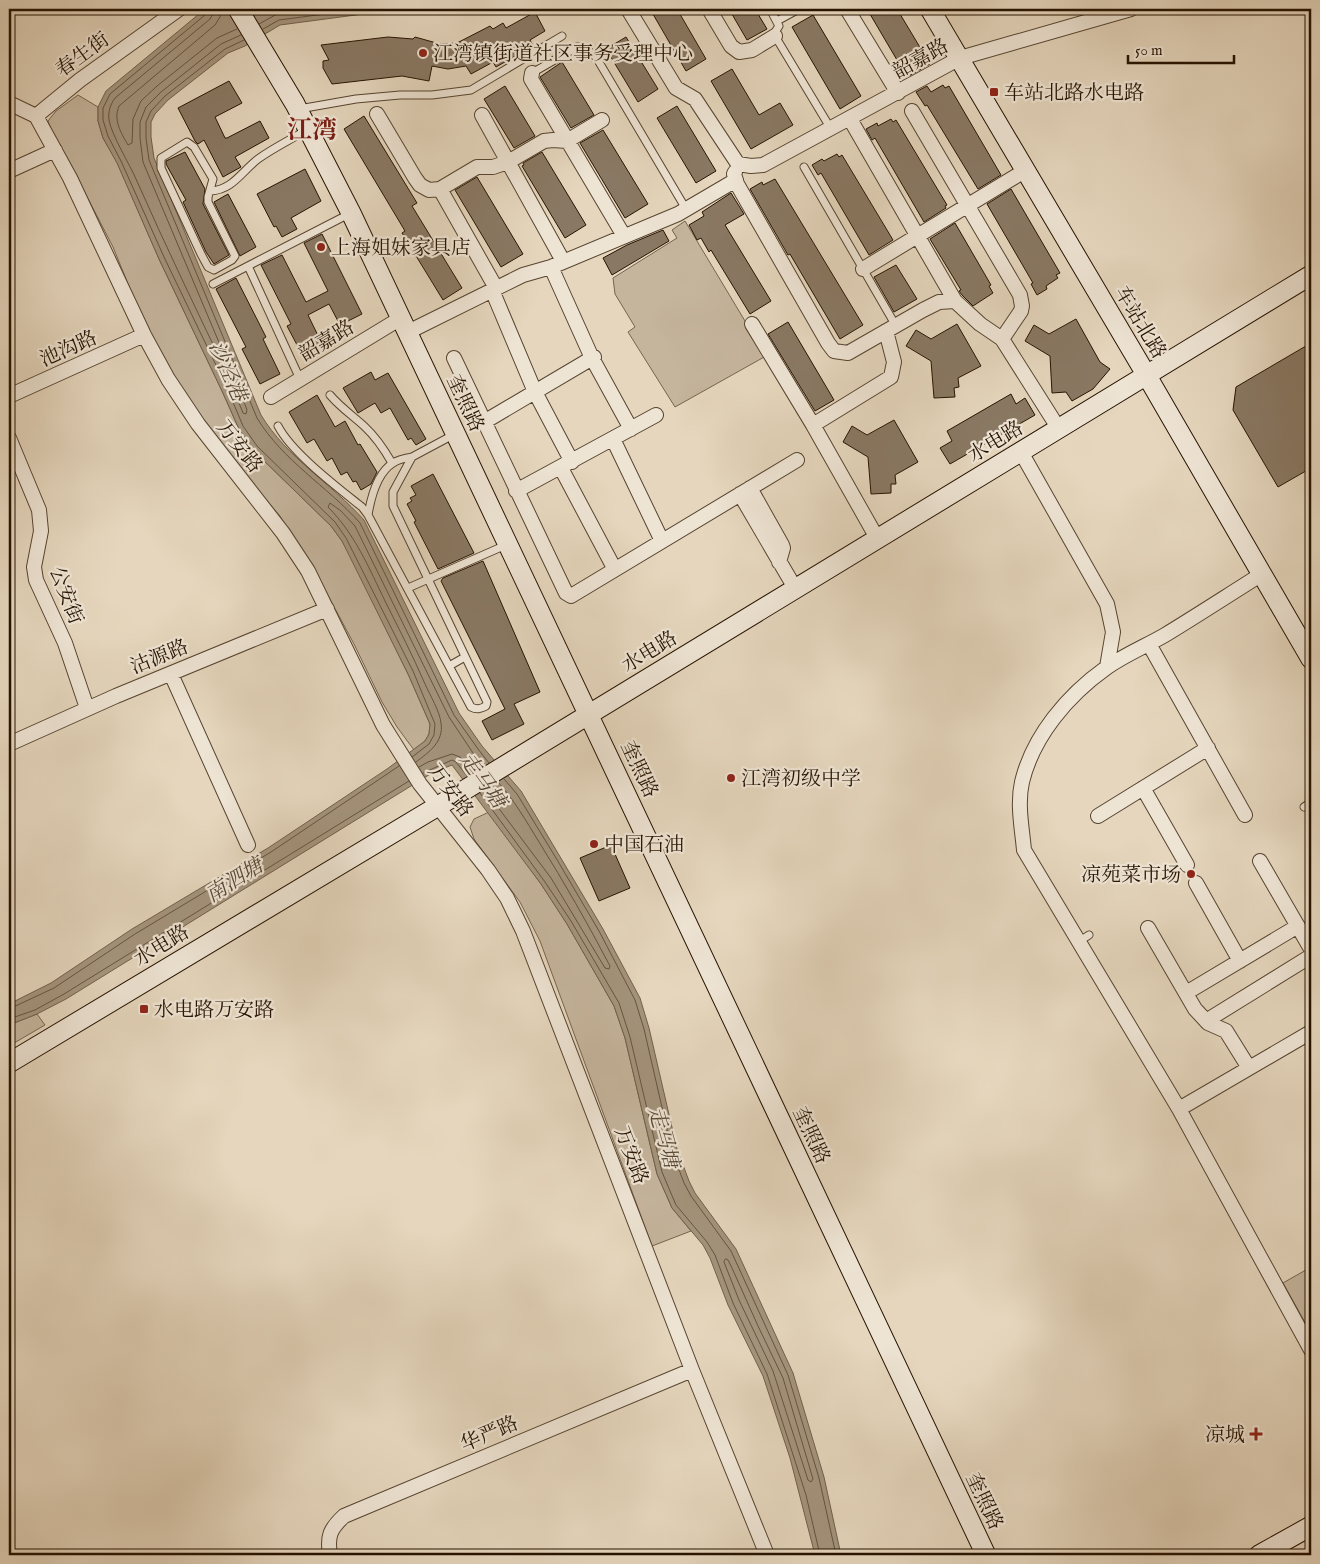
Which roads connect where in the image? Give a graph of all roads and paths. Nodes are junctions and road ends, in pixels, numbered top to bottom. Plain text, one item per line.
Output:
1 (179, 9) edge
2 (238, 9) edge
3 (628, 9) edge
4 (709, 9) edge
5 (770, 9) edge
6 (799, 9) edge
7 (847, 9) edge
8 (930, 9) edge
9 (1131, 9) edge
10 (777, 21) junction
11 (562, 36) dead end
12 (775, 36) junction
13 (960, 58) junction
14 (532, 73) joint
15 (898, 93) junction
16 (9, 103) edge
17 (298, 110) junction
18 (912, 111) dead end
19 (377, 114) dead end
20 (482, 115) dead end
21 (36, 116) junction
22 (850, 119) junction
23 (602, 120) dead end
24 (308, 129) junction
25 (831, 129) junction
26 (567, 141) junction
27 (55, 150) junction
28 (508, 162) junction
29 (738, 164) junction
30 (804, 167) dead end
31 (1026, 170) junction
32 (9, 172) edge
33 (736, 180) junction
34 (440, 189) junction
35 (210, 191) junction
36 (968, 205) junction
37 (686, 209) junction
38 (351, 213) junction
39 (624, 236) junction
40 (918, 236) junction
41 (557, 264) junction
42 (248, 266) junction
43 (863, 269) junction
44 (1311, 275) edge
45 (213, 284) dead end
46 (494, 289) junction
47 (955, 301) junction
48 (752, 324) dead end
49 (405, 325) junction
50 (891, 328) junction
51 (144, 335) junction
52 (1002, 339) junction
53 (454, 358) dead end
54 (593, 358) junction
55 (1147, 376) junction
56 (300, 379) junction
57 (535, 392) junction
58 (330, 394) dead end
59 (9, 395) edge
60 (271, 397) dead end
61 (656, 415) dead end
62 (484, 422) junction
63 (813, 424) junction
64 (278, 426) dead end
65 (631, 429) junction
66 (1059, 429) junction
67 (456, 434) junction
68 (9, 438) edge
69 (613, 439) junction
70 (1021, 452) junction
71 (412, 457) junction
72 (796, 460) dead end
73 (392, 463) junction
74 (566, 465) junction
75 (516, 491) junction
76 (745, 491) junction
77 (368, 515) junction
78 (877, 538) junction
79 (662, 541) junction
80 (508, 544) junction
81 (617, 568) junction
82 (1262, 574) junction
83 (429, 579) junction
84 (408, 588) junction
85 (795, 588) junction
86 (327, 609) junction
87 (1149, 644) junction
88 (465, 657) junction
89 (1311, 659) edge
90 (449, 666) junction
91 (1107, 668) junction
92 (171, 674) junction
93 (87, 708) junction
94 (589, 713) junction
95 (9, 744) edge
96 (1208, 748) junction
97 (1143, 788) junction
98 (1311, 802) edge
99 (1304, 806) dead end
100 (437, 807) junction
101 (1098, 816) dead end
102 (1245, 816) dead end
103 (248, 845) dead end
104 (1260, 861) dead end
105 (1187, 865) dead end
106 (1196, 884) dead end
107 (1298, 926) junction
108 (1148, 928) dead end
109 (1311, 949) edge
110 (1311, 956) edge
111 (1240, 962) junction
112 (1186, 994) junction
113 (1206, 1021) junction
114 (1311, 1032) edge
115 (9, 1063) edge
116 (1249, 1068) junction
117 (1179, 1109) junction
118 (1311, 1350) edge
119 (692, 1370) junction
120 (1311, 1526) edge
121 (330, 1555) edge
122 (767, 1555) edge
123 (986, 1555) edge
124 (1259, 1555) edge

1 - 21 street, 春生街
2 - 17 main road, 奎照路
3 - 29 street
4 - 12 street
5 - 10 lane
6 - 10 lane
7 - 15 street
8 - 13 main road, 车站北路
9 - 13 street, 韶嘉路
10 - 12 lane
11 - 17 lane
12 - 25 lane
13 - 15 street, 韶嘉路
13 - 31 main road, 车站北路
14 - 26 street
14 - 37 lane
15 - 22 street, 韶嘉路
16 - 21 street
17 - 24 main road, 奎照路
18 - 36 street
19 - 34 street
20 - 28 street
21 - 27 street, 万安路
22 - 25 street, 韶嘉路
22 - 40 street
23 - 26 street
24 - 35 lane
24 - 38 main road, 奎照路
25 - 29 street, 韶嘉路
26 - 28 street
26 - 39 street
27 - 32 street
27 - 51 street, 万安路
28 - 34 street
28 - 41 street
29 - 33 street
30 - 43 lane
31 - 36 street
31 - 55 main road, 车站北路
33 - 37 street, 韶嘉路
33 - 50 street
34 - 46 street
35 - 35 lane
36 - 40 street
36 - 52 street
37 - 39 street, 韶嘉路
38 - 42 lane
38 - 49 main road, 奎照路
39 - 41 street, 韶嘉路
40 - 43 street
40 - 47 street
41 - 46 street, 韶嘉路
41 - 54 street
42 - 45 lane
42 - 56 lane
43 - 50 lane
44 - 55 main road, 水电路
46 - 49 street, 韶嘉路
46 - 57 street
47 - 50 street
47 - 52 street
48 - 63 street
49 - 56 street, 韶嘉路
49 - 67 main road, 奎照路
50 - 63 street
51 - 59 street, 池沟路
51 - 86 street, 万安路
52 - 66 street
53 - 62 street
54 - 57 street
54 - 65 street
55 - 66 main road, 水电路
55 - 82 main road, 车站北路
56 - 60 street, 韶嘉路
57 - 62 street
57 - 74 street
58 - 73 lane
61 - 65 street
62 - 75 street
63 - 78 street
64 - 77 lane
65 - 69 street
66 - 70 main road, 水电路
67 - 71 lane
67 - 80 main road, 奎照路
68 - 93 street, 公安街
69 - 74 street
69 - 79 street
70 - 78 main road, 水电路
70 - 91 street
71 - 73 lane
71 - 83 lane
72 - 76 street
73 - 77 lane
74 - 75 street
74 - 81 street
75 - 81 street
76 - 79 street
76 - 85 street
77 - 84 lane
78 - 85 main road, 水电路
79 - 81 street
80 - 83 lane
80 - 94 main road, 奎照路
82 - 87 street
82 - 89 main road, 车站北路
83 - 84 lane
83 - 88 lane
84 - 90 lane
85 - 94 main road, 水电路
86 - 92 street, 沽源路
86 - 100 street, 万安路
87 - 91 street
87 - 96 street
88 - 90 lane
88 - 90 lane
91 - 117 street
92 - 93 street, 沽源路
92 - 103 street
93 - 95 street, 沽源路
94 - 100 main road, 水电路
94 - 123 main road, 奎照路
96 - 97 street
96 - 102 street
97 - 101 street
97 - 105 street
98 - 99 lane
100 - 115 main road, 水电路
100 - 119 street, 万安路
104 - 107 street
106 - 111 street
107 - 109 street
107 - 111 street
108 - 112 street
110 - 113 street
111 - 112 street
112 - 113 street
113 - 116 street
114 - 116 street
116 - 117 street
117 - 118 street
119 - 121 street, 华严路
119 - 122 street, 万安路
120 - 124 main road

